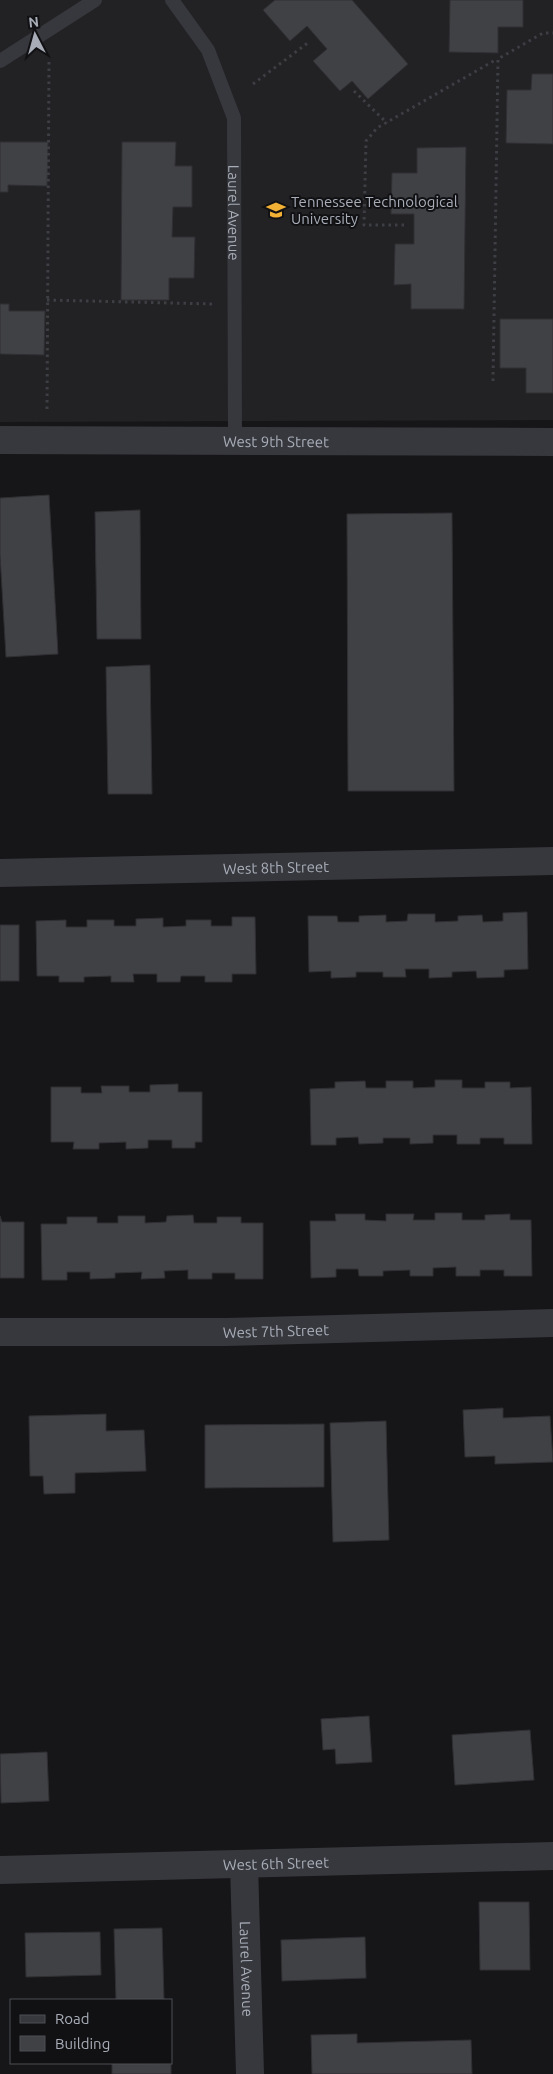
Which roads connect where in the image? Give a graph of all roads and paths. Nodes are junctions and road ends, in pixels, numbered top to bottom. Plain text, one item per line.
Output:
1 (94, 0) edge
2 (172, 0) edge
3 (553, 33) edge
4 (308, 42) dead end
5 (498, 59) junction
6 (0, 61) edge
7 (49, 62) dead end
8 (253, 84) dead end
9 (354, 90) dead end
10 (387, 123) junction
11 (404, 225) dead end
12 (47, 300) junction
13 (212, 304) dead end
14 (493, 382) dead end
15 (47, 410) dead end
16 (0, 440) edge
17 (236, 441) junction
18 (553, 442) edge
19 (553, 861) edge
20 (0, 873) edge
21 (553, 1324) edge
22 (0, 1332) edge
23 (553, 1856) edge
24 (244, 1864) junction
25 (0, 1870) edge
26 (250, 2074) edge

1 - 6 lane
2 - 17 lane, Laurel Avenue
3 - 5 path
4 - 8 path
5 - 10 path
5 - 14 path
7 - 12 path
9 - 10 path
10 - 11 path
12 - 13 path
12 - 15 path
16 - 17 street, West 9th Street
17 - 18 street, West 9th Street
19 - 20 street, West 8th Street
21 - 22 street, West 7th Street
23 - 24 street, West 6th Street
24 - 25 street, West 6th Street
24 - 26 street, Laurel Avenue

